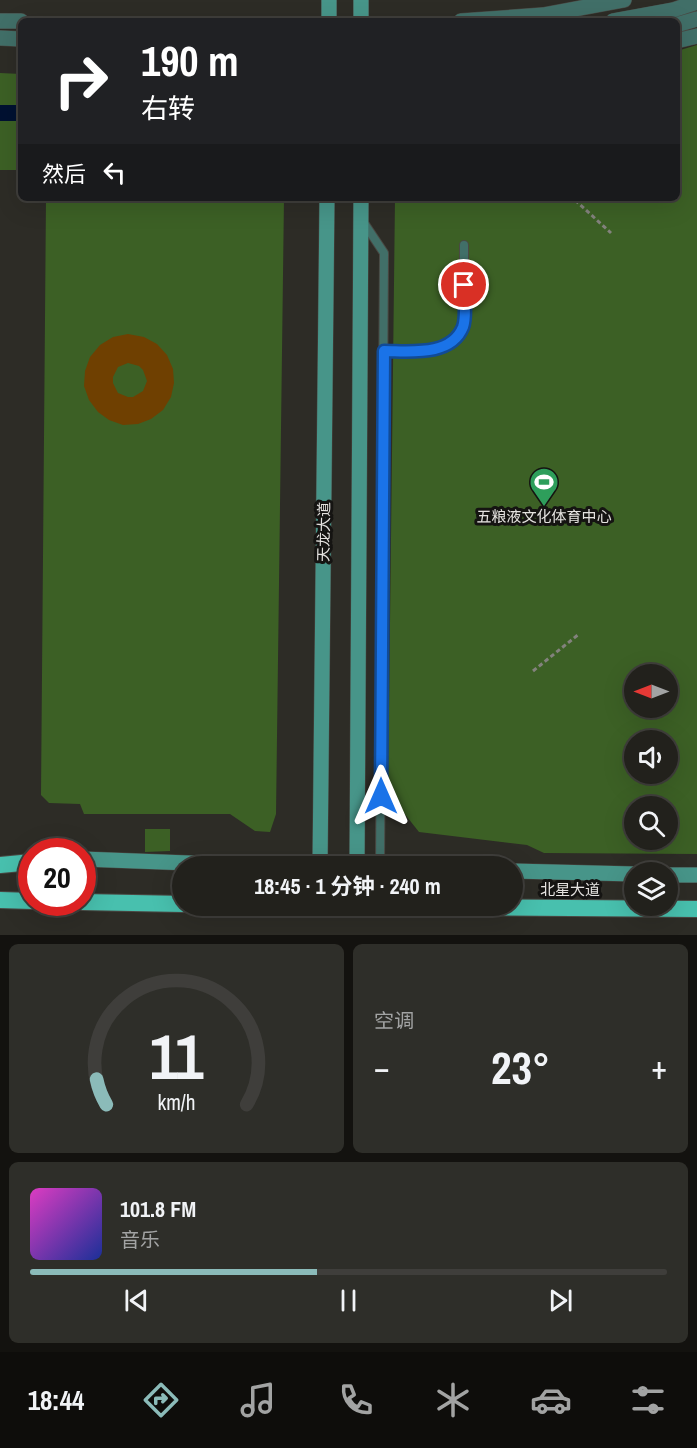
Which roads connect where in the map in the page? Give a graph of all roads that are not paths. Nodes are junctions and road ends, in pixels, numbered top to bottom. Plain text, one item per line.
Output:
1 (329, 0) edge
2 (361, 0) edge
3 (624, 0) edge
4 (697, 2) edge
5 (329, 18) edge
6 (361, 18) edge
7 (502, 18) edge
8 (629, 18) edge
9 (697, 19) edge
10 (0, 21) edge
11 (18, 21) edge
12 (680, 24) edge
13 (697, 36) edge
14 (0, 38) edge
15 (18, 39) edge
16 (680, 40) edge
17 (327, 201) edge
18 (360, 201) edge
19 (360, 218) junction
20 (464, 245) dead end
21 (384, 351) junction
22 (320, 856) edge
23 (357, 856) edge
24 (380, 856) edge
25 (0, 858) edge
26 (18, 859) edge
27 (96, 860) edge
28 (18, 862) edge
29 (172, 862) edge
30 (0, 865) edge
31 (523, 871) edge
32 (624, 874) edge
33 (678, 874) edge
34 (697, 875) edge
35 (0, 900) edge
36 (18, 901) edge
37 (96, 902) edge
38 (172, 904) edge
39 (523, 908) edge
40 (697, 909) edge

1 - 5 main road
2 - 6 main road
3 - 7 street
4 - 8 street
9 - 12 street
10 - 11 street
13 - 16 street
14 - 15 street
17 - 22 main road, 天龙大道
18 - 19 main road
19 - 21 lane
19 - 23 main road
20 - 21 lane
21 - 24 lane
25 - 26 main road
27 - 29 main road
28 - 30 highway
31 - 32 main road, 北星大道
33 - 34 main road
35 - 36 highway
37 - 38 highway
39 - 40 highway, 北星大道

